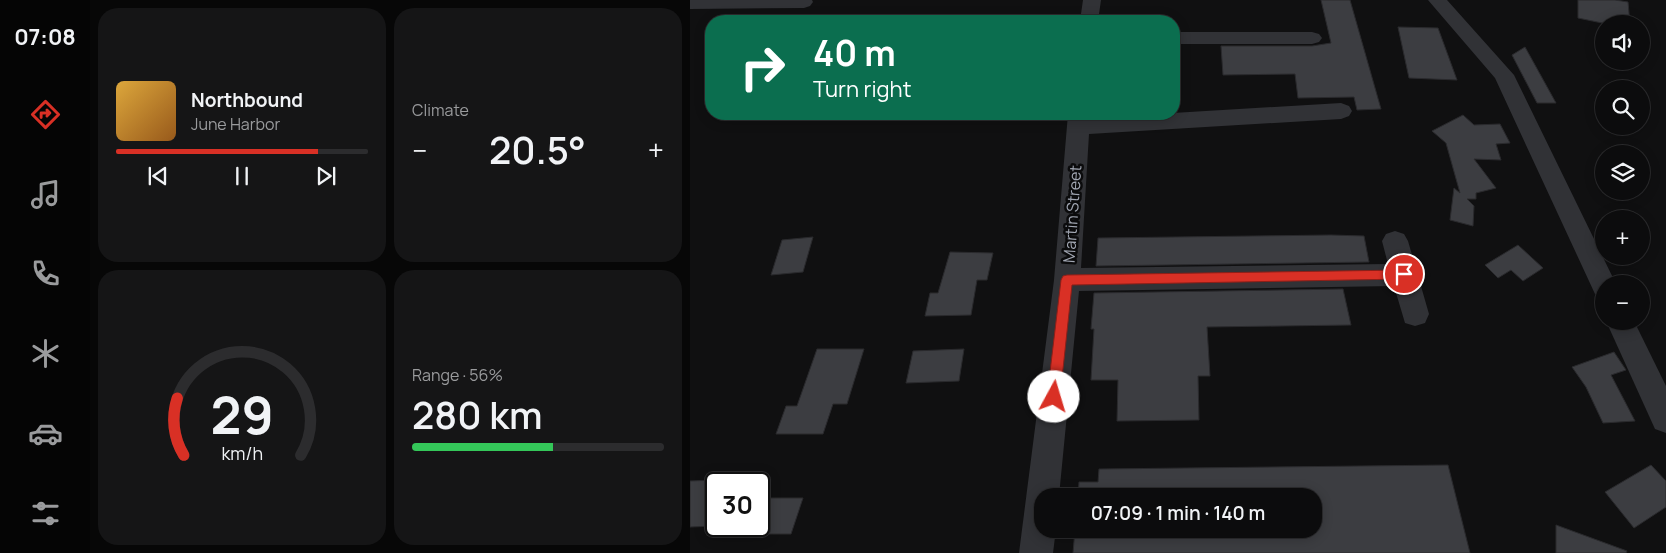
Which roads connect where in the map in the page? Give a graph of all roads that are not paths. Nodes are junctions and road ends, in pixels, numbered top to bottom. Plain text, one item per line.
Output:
1 (1092, 0) edge
2 (1437, 0) edge
3 (804, 2) dead end
4 (690, 3) edge
5 (1090, 15) edge
6 (1180, 38) edge
7 (1312, 38) dead end
8 (1341, 111) dead end
9 (1180, 117) edge
10 (1079, 120) edge
11 (1395, 241) dead end
12 (1404, 274) junction
13 (1599, 275) edge
14 (1067, 280) junction
15 (1416, 314) dead end
16 (1624, 330) edge
17 (1666, 418) edge
18 (1036, 553) edge

1 - 5 street
2 - 13 street
3 - 4 street
6 - 7 street
8 - 9 street
10 - 14 street, Martin Street
11 - 12 street
12 - 14 street
12 - 15 street
14 - 18 street, Martin Street
16 - 17 street

